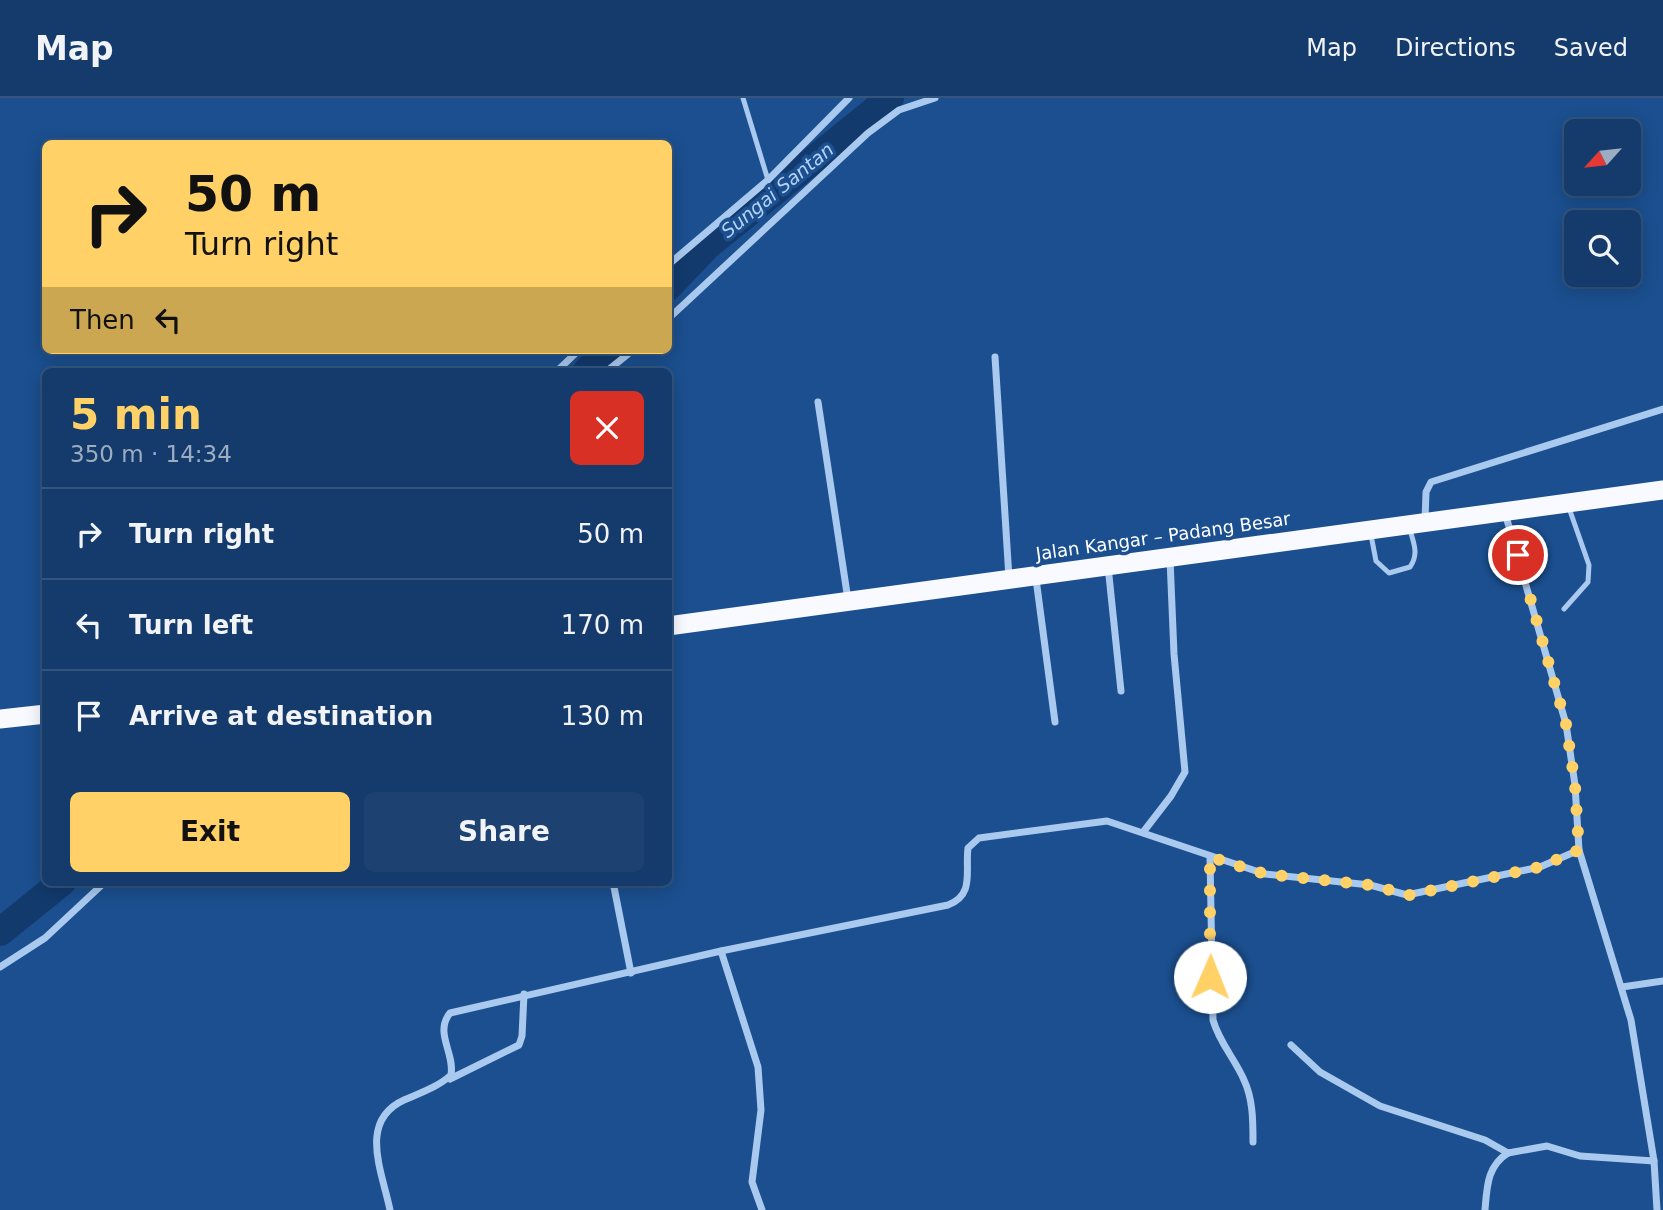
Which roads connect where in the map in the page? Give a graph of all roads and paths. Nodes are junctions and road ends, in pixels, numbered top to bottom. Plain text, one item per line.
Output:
1 (743, 98) edge
2 (849, 98) edge
3 (935, 98) edge
4 (768, 180) junction
5 (672, 262) edge
6 (672, 315) edge
7 (575, 354) edge
8 (628, 354) edge
9 (995, 357) dead end
10 (560, 368) edge
11 (611, 368) edge
12 (818, 401) dead end
13 (1663, 409) edge
14 (1663, 490) edge
15 (1567, 502) junction
16 (1504, 510) junction
17 (1417, 522) junction
18 (1369, 529) junction
19 (1170, 557) junction
20 (1108, 565) junction
21 (1035, 575) junction
22 (1009, 578) junction
23 (849, 601) junction
24 (1564, 609) dead end
25 (672, 625) edge
26 (1121, 691) dead end
27 (42, 714) edge
28 (0, 719) edge
29 (1055, 722) dead end
30 (1144, 831) junction
31 (1579, 850) junction
32 (1210, 857) junction
33 (101, 886) edge
34 (614, 886) edge
35 (721, 951) junction
36 (0, 967) edge
37 (631, 973) junction
38 (1663, 981) edge
39 (1622, 988) junction
40 (524, 994) junction
41 (1292, 1045) dead end
42 (444, 1081) junction
43 (1253, 1142) dead end
44 (1508, 1153) junction
45 (1654, 1161) junction
46 (390, 1210) edge
47 (762, 1210) edge
48 (1485, 1210) edge
49 (1657, 1210) edge

1 - 4 lane
2 - 4 street
3 - 6 street
4 - 5 street
7 - 10 street
8 - 11 street
9 - 22 street
12 - 23 street
13 - 17 street
14 - 15 highway, Jalan Kangar – Padang Besar
15 - 16 highway, Jalan Kangar – Padang Besar
15 - 24 lane
16 - 17 highway, Jalan Kangar – Padang Besar
16 - 31 street
17 - 18 highway, Jalan Kangar – Padang Besar
17 - 18 lane
18 - 19 highway, Jalan Kangar – Padang Besar
19 - 20 highway, Jalan Kangar – Padang Besar
19 - 30 street
20 - 21 highway, Jalan Kangar – Padang Besar
20 - 26 street
21 - 22 highway, Jalan Kangar – Padang Besar
21 - 29 street
22 - 23 highway, Jalan Kangar – Padang Besar
23 - 25 highway, Jalan Kangar – Padang Besar
27 - 28 highway
30 - 32 street
30 - 35 street
31 - 32 street
31 - 39 street
32 - 43 street
33 - 36 street
34 - 37 street
35 - 37 street
35 - 47 street
37 - 40 street
38 - 39 street
39 - 45 street
40 - 42 street
40 - 42 street
41 - 44 street
42 - 46 street
44 - 45 street
44 - 48 street
45 - 49 street

